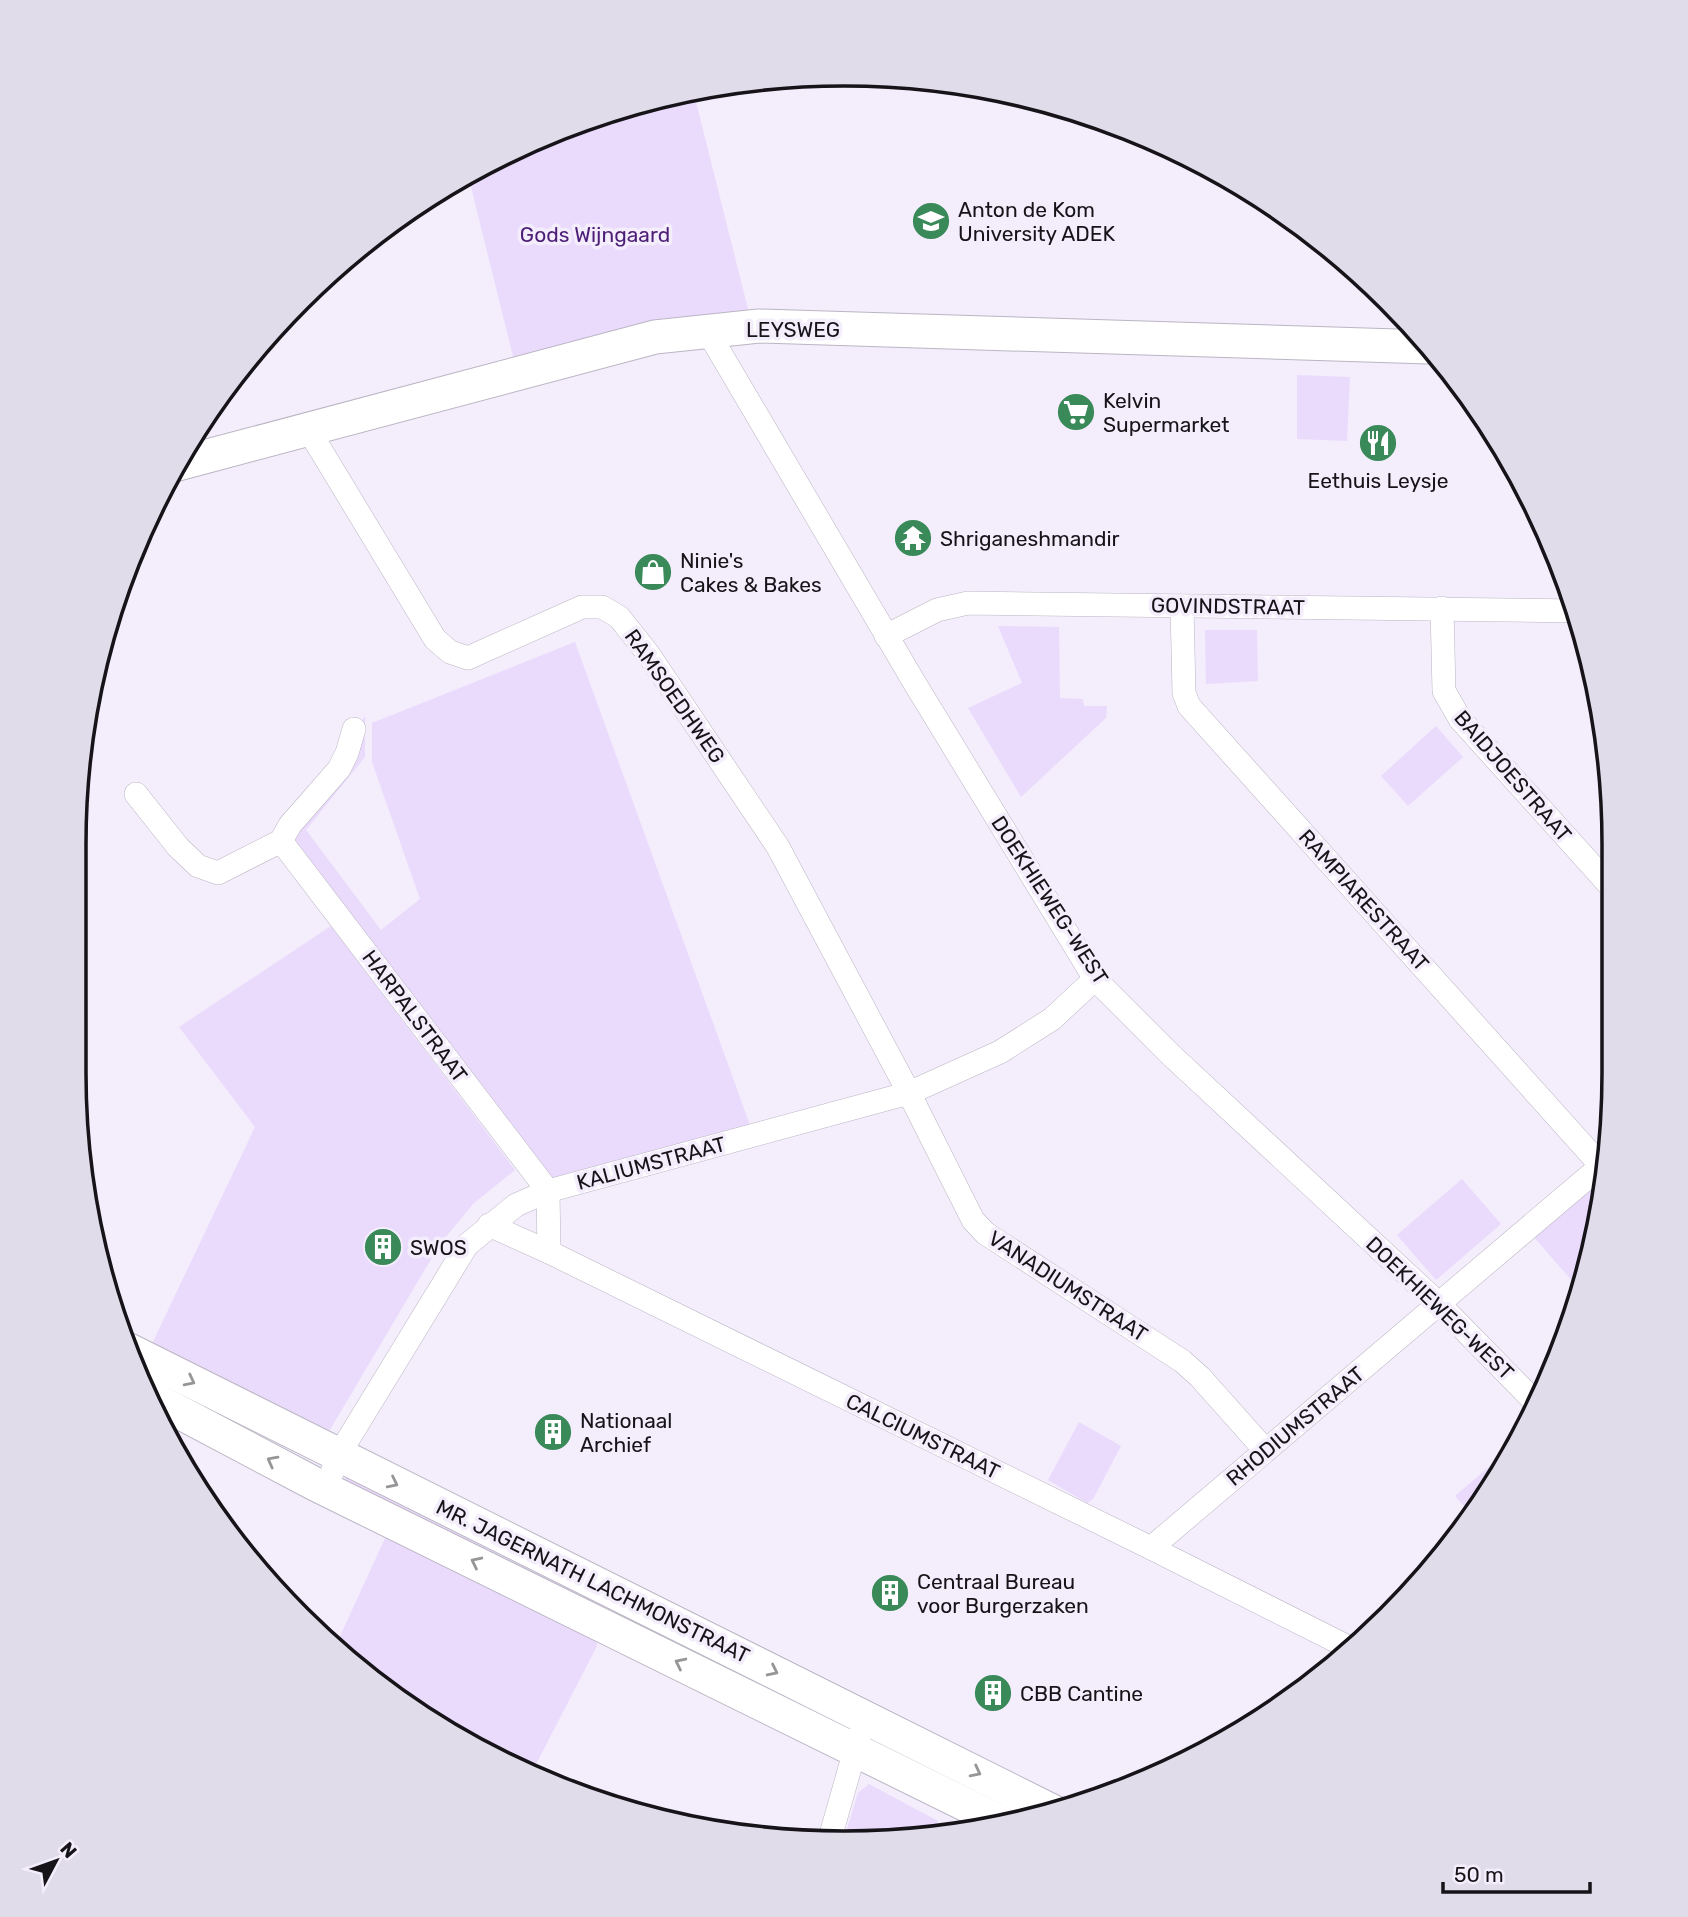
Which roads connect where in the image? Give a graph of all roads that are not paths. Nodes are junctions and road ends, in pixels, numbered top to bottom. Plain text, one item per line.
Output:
1 (708, 332) junction
2 (1416, 347) edge
3 (308, 429) junction
4 (190, 461) edge
5 (1182, 606) junction
6 (1442, 608) junction
7 (1565, 611) edge
8 (886, 636) junction
9 (354, 729) dead end
10 (136, 793) dead end
11 (281, 841) junction
12 (1602, 877) edge
13 (1095, 979) junction
14 (909, 1093) junction
15 (1597, 1158) edge
16 (1596, 1172) edge
17 (548, 1191) junction
18 (489, 1225) junction
19 (548, 1252) junction
20 (1438, 1304) junction
21 (140, 1356) edge
22 (1529, 1396) edge
23 (162, 1403) edge
24 (1265, 1450) junction
25 (338, 1456) junction
26 (326, 1489) junction
27 (1151, 1548) junction
28 (1343, 1644) edge
29 (867, 1717) junction
30 (853, 1749) junction
31 (1041, 1805) edge
32 (990, 1817) edge
33 (832, 1831) edge

1 - 2 main road, LEYSWEG
1 - 3 main road, LEYSWEG
1 - 8 street, DOEKHIEWEG-WEST
3 - 4 main road, LEYSWEG
3 - 14 street, RAMSOEDHWEG
5 - 6 street, GOVINDSTRAAT
5 - 8 street, GOVINDSTRAAT
5 - 15 street, RAMPIARESTRAAT
6 - 7 street, GOVINDSTRAAT
6 - 12 street, BAIDJOESTRAAT
8 - 13 street, DOEKHIEWEG-WEST
9 - 11 street
10 - 11 street
11 - 17 street, HARPALSTRAAT
13 - 14 street, KALIUMSTRAAT
13 - 20 street, DOEKHIEWEG-WEST
14 - 17 street, KALIUMSTRAAT
14 - 24 street, VANADIUMSTRAAT
16 - 20 street, RHODIUMSTRAAT
17 - 18 street, KALIUMSTRAAT
17 - 19 street
18 - 19 street, CALCIUMSTRAAT
18 - 25 street, KALIUMSTRAAT
19 - 27 street, CALCIUMSTRAAT
20 - 22 street, DOEKHIEWEG-WEST
20 - 24 street, RHODIUMSTRAAT
21 -> 25 main road, MR. JAGERNATH LACHMONSTRAAT
26 -> 23 main road, MR. JAGERNATH LACHMONSTRAAT
24 - 27 street, RHODIUMSTRAAT
25 - 26 street, KALIUMSTRAAT
25 -> 29 main road, MR. JAGERNATH LACHMONSTRAAT
30 -> 26 main road, MR. JAGERNATH LACHMONSTRAAT
27 - 28 street, CALCIUMSTRAAT
29 - 30 street
29 -> 31 main road, MR. JAGERNATH LACHMONSTRAAT
30 - 32 main road, MR. JAGERNATH LACHMONSTRAAT
30 - 33 street

